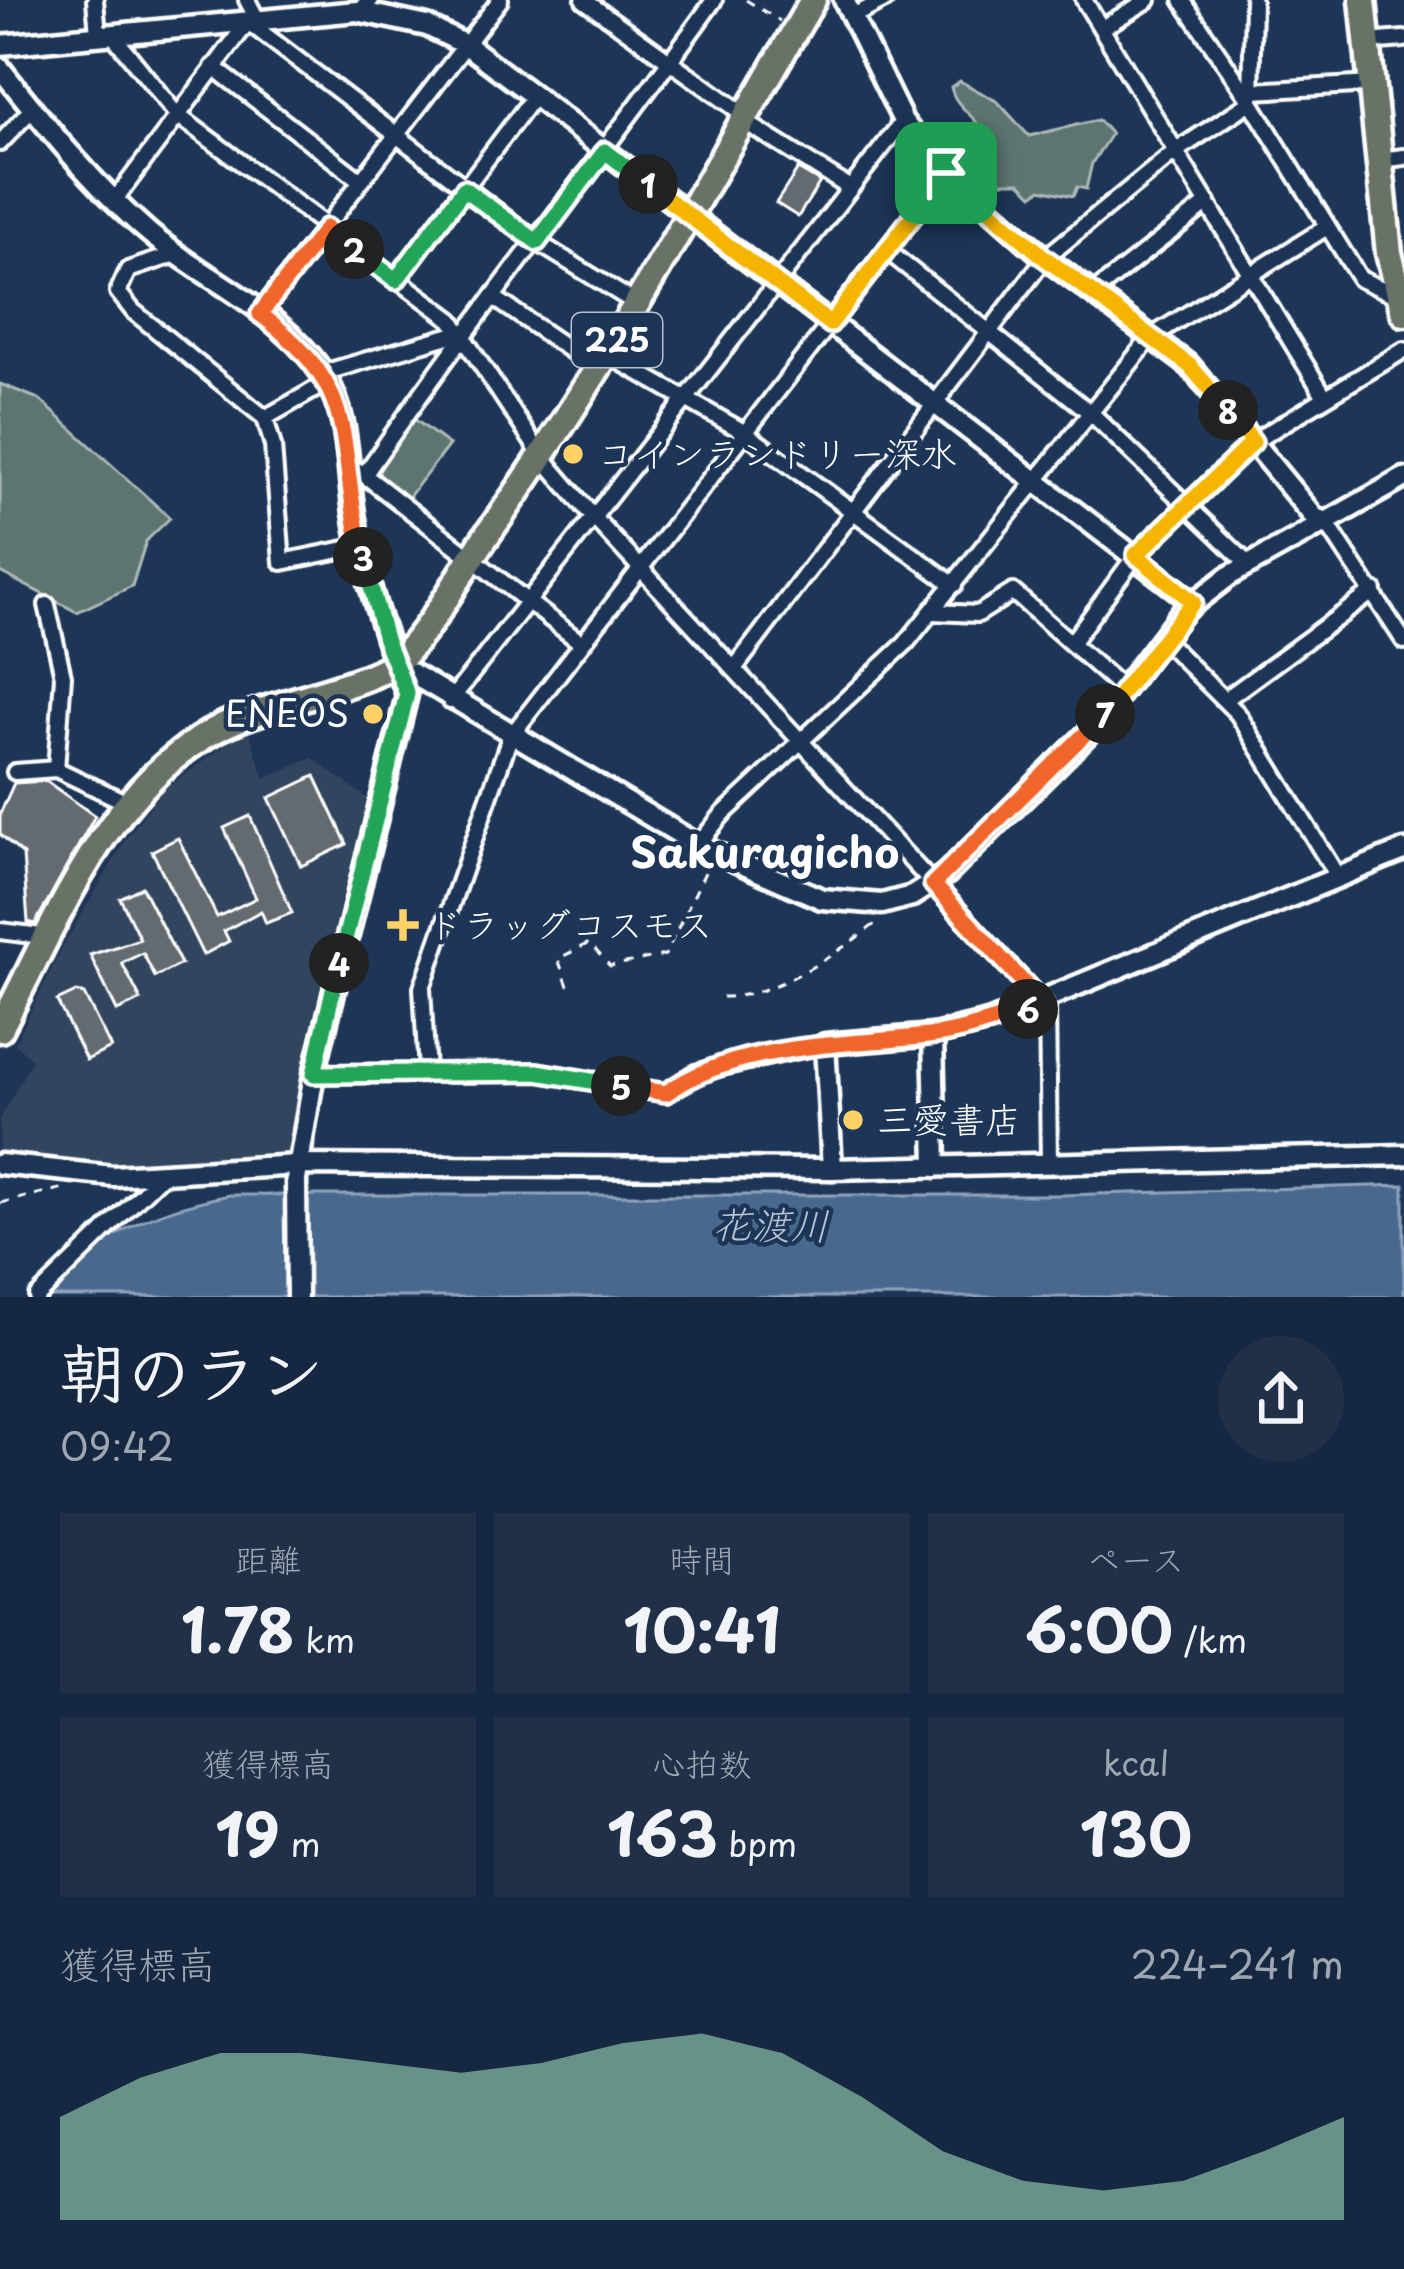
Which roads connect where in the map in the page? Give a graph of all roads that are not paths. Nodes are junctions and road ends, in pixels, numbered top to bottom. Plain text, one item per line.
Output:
1 (95, 0) edge
2 (248, 0) edge
3 (500, 0) edge
4 (584, 0) edge
5 (714, 0) edge
6 (813, 0) edge
7 (885, 0) edge
8 (1084, 0) edge
9 (1148, 0) edge
10 (1182, 0) edge
11 (1263, 0) edge
12 (1363, 0) edge
13 (1253, 1) edge
14 (364, 5) edge
15 (849, 8) edge
16 (253, 22) junction
17 (1102, 28) junction
18 (105, 34) junction
19 (1404, 38) edge
20 (1367, 42) junction
21 (0, 45) edge
22 (466, 45) junction
23 (671, 61) junction
24 (213, 67) junction
25 (0, 68) edge
26 (1372, 84) junction
27 (534, 96) junction
28 (1252, 96) junction
29 (32, 109) junction
30 (176, 114) junction
31 (744, 117) junction
32 (903, 121) junction
33 (396, 137) junction
34 (0, 142) edge
35 (605, 151) junction
36 (1176, 151) junction
37 (1392, 159) edge
38 (946, 173) junction
39 (362, 181) junction
40 (850, 188) junction
41 (464, 189) junction
42 (114, 201) junction
43 (1208, 203) junction
44 (687, 214) junction
45 (1327, 227) junction
46 (326, 228) junction
47 (537, 242) junction
48 (886, 250) junction
49 (176, 254) junction
50 (1045, 258) junction
51 (1251, 274) junction
52 (396, 280) junction
53 (778, 284) junction
54 (1093, 293) junction
55 (493, 297) junction
56 (638, 304) junction
57 (1401, 305) edge
58 (260, 314) junction
59 (830, 324) junction
60 (462, 332) junction
61 (987, 332) junction
62 (1151, 337) junction
63 (1404, 350) edge
64 (603, 363) junction
65 (326, 378) junction
66 (1325, 397) junction
67 (686, 400) junction
68 (934, 403) junction
69 (1092, 414) junction
70 (265, 418) junction
71 (744, 432) junction
72 (1253, 442) junction
73 (543, 458) junction
74 (357, 470) junction
75 (1404, 478) edge
76 (1036, 479) junction
77 (1189, 506) junction
78 (853, 509) junction
79 (595, 520) junction
80 (1326, 522) junction
81 (360, 546) junction
82 (1136, 555) junction
83 (470, 559) junction
84 (1248, 564) junction
85 (638, 565) junction
86 (954, 585) junction
87 (1374, 591) junction
88 (1193, 602) junction
89 (529, 604) junction
90 (47, 605) dead end
91 (934, 612) junction
92 (1162, 638) junction
93 (580, 641) junction
94 (1404, 641) edge
95 (1072, 643) junction
96 (395, 664) junction
97 (734, 669) junction
98 (1124, 690) junction
99 (1226, 699) junction
100 (450, 700) junction
101 (510, 737) junction
102 (801, 742) junction
103 (56, 769) junction
104 (15, 772) dead end
105 (125, 802) junction
106 (706, 849) junction
107 (1403, 854) edge
108 (1339, 879) junction
109 (933, 884) junction
110 (0, 931) edge
111 (50, 937) junction
112 (1045, 1003) junction
113 (0, 1029) edge
114 (933, 1036) junction
115 (826, 1044) junction
116 (427, 1072) junction
117 (314, 1074) junction
118 (1404, 1155) edge
119 (0, 1164) edge
120 (1049, 1164) junction
121 (936, 1167) junction
122 (832, 1168) junction
123 (164, 1173) junction
124 (297, 1173) junction
125 (37, 1297) edge
126 (297, 1297) edge

1 - 18 street
2 - 16 street
3 - 22 street
4 - 23 street
5 - 23 street
6 - 31 highway, 225
7 - 15 street
8 - 17 street
9 - 17 street
10 - 28 street
11 - 13 street
12 - 20 highway
13 - 28 street
14 - 16 street
14 - 22 street
15 - 32 street
16 - 18 street
16 - 24 street
16 - 33 street
17 - 36 street
18 - 21 street
18 - 30 street
19 - 20 street
20 - 26 highway
22 - 27 street
22 - 33 street
23 - 31 street
23 - 35 street
24 - 30 street
24 - 39 street
25 - 29 street
26 - 28 street
26 - 37 highway
27 - 35 street
27 - 41 street
28 - 36 street
28 - 45 street
29 - 34 street
29 - 42 street
30 - 42 street
30 - 46 street
31 - 40 street
31 - 44 highway, 225
32 - 38 street
32 - 40 street
33 - 39 street
33 - 41 street
35 - 44 street
35 - 47 street
36 - 43 street
36 - 50 street
37 - 57 highway
38 - 48 street
38 - 50 street
39 - 46 street
40 - 53 street
41 - 47 street
41 - 52 street
42 - 49 street
43 - 51 street
43 - 54 street
44 - 53 street
44 - 56 highway, 225
45 - 51 street
45 - 57 street
46 - 52 street
46 - 58 street
47 - 55 street
47 - 56 street
48 - 59 street
48 - 61 street
49 - 58 street
49 - 70 street
50 - 54 street
50 - 61 street
51 - 62 street
51 - 66 street
52 - 60 street
53 - 59 street
53 - 67 street
54 - 62 street
55 - 60 street
55 - 64 street
56 - 64 highway, 225
58 - 65 street
59 - 68 street
59 - 71 street
60 - 65 street
60 - 73 street
60 - 74 street
61 - 68 street
61 - 69 street
62 - 69 street
62 - 72 street
63 - 66 street
64 - 67 street
64 - 73 highway, 225
65 - 70 street
65 - 74 street
66 - 72 street
67 - 71 street
67 - 79 street
68 - 76 street
68 - 78 street
69 - 76 street
69 - 77 street
70 - 81 street
71 - 78 street
71 - 85 street
72 - 77 street
72 - 80 street
73 - 79 street
73 - 83 highway, 225
74 - 81 street
74 - 83 street
75 - 80 street
76 - 82 street
76 - 86 street
77 - 82 street
77 - 84 street
78 - 86 street
78 - 97 street
79 - 85 street
79 - 89 street
80 - 84 street
80 - 87 street
81 - 96 street
82 - 88 street
82 - 95 street
83 - 89 street
83 - 96 highway, 225
84 - 88 street
85 - 93 street
85 - 97 street
86 - 91 street
87 - 94 street
87 - 99 street
88 - 92 street
89 - 93 street
89 - 100 street
90 - 103 street
91 - 95 street
91 - 102 street
92 - 98 street
92 - 99 street
93 - 101 street
95 - 98 street
96 - 100 street
96 - 105 highway
96 - 117 street
97 - 102 street
98 - 109 street
99 - 108 street
100 - 101 street
101 - 106 street
101 - 116 street
102 - 106 street
102 - 109 street
103 - 104 street
103 - 105 street
105 - 111 highway
106 - 109 street
107 - 108 street
108 - 112 street
109 - 112 street
110 - 111 street
111 - 113 highway
112 - 114 street
112 - 120 street
114 - 115 street
114 - 121 street
115 - 116 street
115 - 122 street
116 - 117 street
117 - 124 street
118 - 120 street
119 - 123 street
120 - 121 street
121 - 122 street
122 - 124 street
123 - 124 street
123 - 125 street
124 - 126 street

